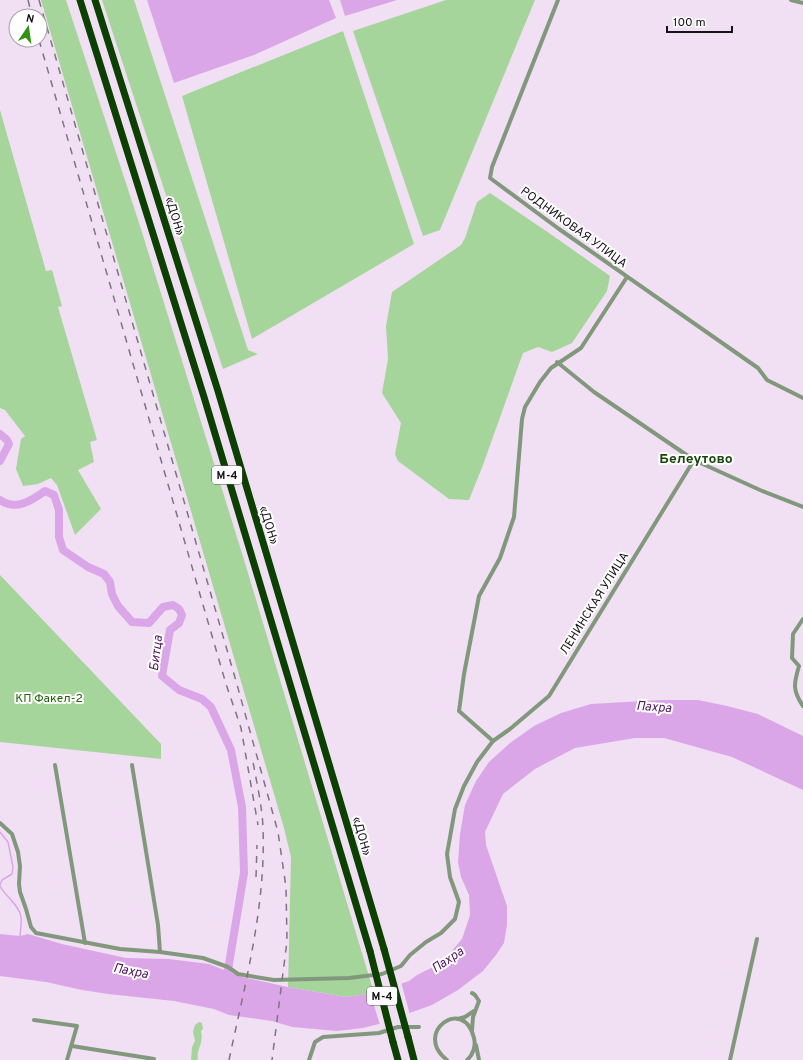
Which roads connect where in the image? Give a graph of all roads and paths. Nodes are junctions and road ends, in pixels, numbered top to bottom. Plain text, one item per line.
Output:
1 (80, 0) edge
2 (95, 0) edge
3 (558, 0) edge
4 (790, 0) edge
5 (803, 3) edge
6 (627, 277) junction
7 (557, 362) junction
8 (803, 398) edge
9 (694, 460) junction
10 (803, 507) edge
11 (803, 619) edge
12 (803, 706) edge
13 (493, 741) junction
14 (55, 765) dead end
15 (132, 765) dead end
16 (0, 823) edge
17 (757, 939) dead end
18 (85, 943) junction
19 (160, 952) junction
20 (472, 993) dead end
21 (474, 1011) junction
22 (458, 1019) junction
23 (34, 1020) dead end
24 (419, 1027) dead end
25 (474, 1038) junction
26 (72, 1046) junction
27 (154, 1059) edge
28 (67, 1060) edge
29 (309, 1060) edge
30 (398, 1060) edge
31 (414, 1060) edge
32 (447, 1060) edge
33 (467, 1060) edge
34 (480, 1060) edge
35 (730, 1060) edge

1 - 30 highway, М-4, bridge
2 - 31 highway, «ДОН» / М-4, bridge
3 - 6 street, РОДНИКОВАЯ УЛИЦА
4 - 5 street
6 - 7 street
6 - 8 street, РОДНИКОВАЯ УЛИЦА
7 - 9 street
7 - 13 street
9 - 10 street
9 - 13 street, ЛЕНИНСКАЯ УЛИЦА
11 - 12 street
13 - 19 street, ЛЕНИНСКАЯ УЛИЦА
14 - 18 street
15 - 19 street
16 - 18 street, ЛЕНИНСКАЯ УЛИЦА
17 - 35 street
18 - 19 street, ЛЕНИНСКАЯ УЛИЦА
20 - 21 street
21 - 22 street
21 - 25 street
22 - 25 street
22 - 32 street
23 - 26 street
24 - 29 street
25 - 33 street
25 - 34 street
26 - 27 street
26 - 28 street

